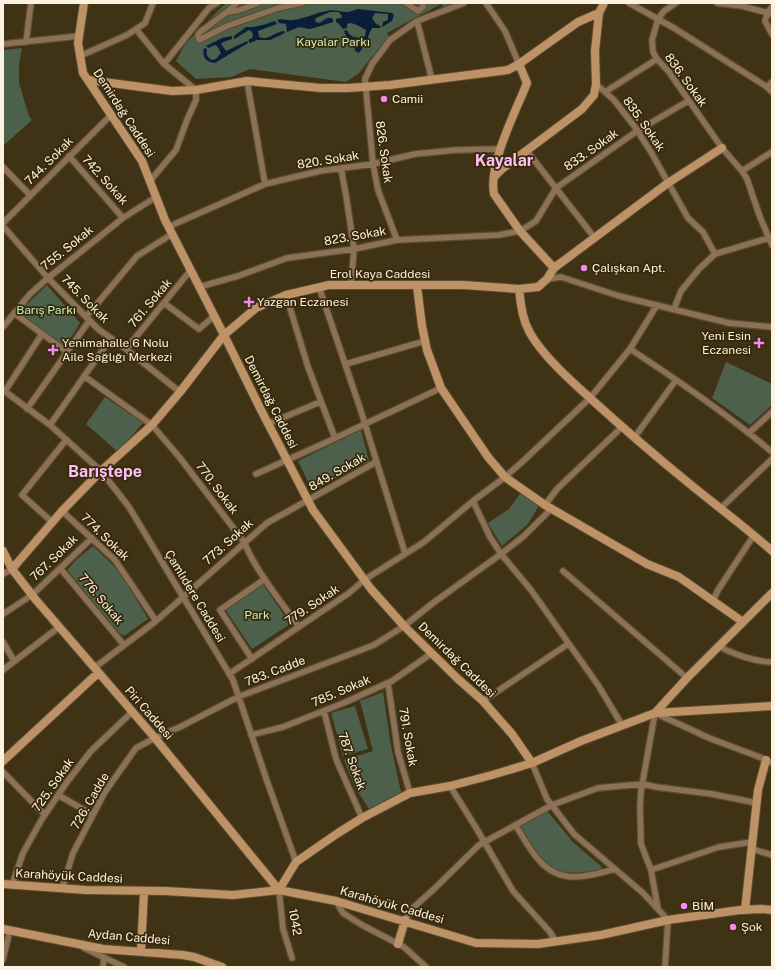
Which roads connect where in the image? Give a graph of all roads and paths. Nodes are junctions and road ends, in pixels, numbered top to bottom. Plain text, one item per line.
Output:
1 (31, 3) edge
2 (84, 3) edge
3 (153, 3) edge
4 (217, 3) edge
5 (237, 3) edge
6 (258, 3) edge
7 (302, 3) edge
8 (406, 3) edge
9 (423, 3) edge
10 (464, 3) edge
11 (486, 3) edge
12 (604, 3) edge
13 (629, 3) edge
14 (676, 3) edge
15 (717, 3) edge
16 (209, 6) edge
17 (772, 7) edge
18 (227, 12) junction
19 (599, 13) junction
20 (770, 13) edge
21 (658, 19) junction
22 (417, 21) junction
23 (136, 28) junction
24 (772, 34) edge
25 (79, 36) junction
26 (26, 42) junction
27 (3, 44) edge
28 (80, 56) junction
29 (657, 59) junction
30 (164, 64) junction
31 (518, 64) junction
32 (88, 80) junction
33 (432, 80) junction
34 (247, 81) junction
35 (772, 82) edge
36 (596, 84) junction
37 (767, 87) junction
38 (365, 88) junction
39 (196, 90) junction
40 (605, 92) junction
41 (772, 92) edge
42 (688, 101) junction
43 (110, 115) junction
44 (637, 131) junction
45 (722, 148) junction
46 (500, 149) junction
47 (527, 151) junction
48 (772, 152) edge
49 (69, 156) junction
50 (373, 164) junction
51 (3, 167) edge
52 (342, 168) junction
53 (742, 170) junction
54 (494, 176) junction
55 (150, 181) junction
56 (668, 183) junction
57 (265, 184) junction
58 (556, 188) junction
59 (30, 196) junction
60 (156, 198) junction
61 (123, 218) junction
62 (3, 225) edge
63 (170, 230) junction
64 (520, 232) junction
65 (594, 237) junction
66 (769, 238) junction
67 (397, 240) junction
68 (772, 245) edge
69 (354, 249) junction
70 (715, 254) junction
71 (554, 268) junction
72 (190, 270) junction
73 (48, 278) junction
74 (547, 279) junction
75 (351, 284) junction
76 (416, 286) junction
77 (199, 287) junction
78 (319, 287) junction
79 (519, 289) junction
80 (286, 295) junction
81 (164, 303) junction
82 (657, 305) junction
83 (674, 309) junction
84 (14, 313) junction
85 (214, 316) junction
86 (88, 319) junction
87 (3, 327) edge
88 (772, 327) edge
89 (42, 334) junction
90 (224, 334) junction
91 (111, 338) junction
92 (425, 342) junction
93 (126, 349) junction
94 (630, 349) junction
95 (67, 352) junction
96 (346, 364) junction
97 (84, 376) junction
98 (676, 380) junction
99 (440, 388) junction
100 (4, 391) edge
101 (180, 392) junction
102 (590, 398) junction
103 (320, 402) junction
104 (27, 409) junction
105 (772, 412) edge
106 (268, 424) junction
107 (365, 424) junction
108 (152, 425) junction
109 (50, 426) junction
110 (622, 427) junction
111 (750, 433) junction
112 (335, 438) junction
113 (634, 438) junction
114 (66, 440) junction
115 (772, 452) edge
116 (772, 458) edge
117 (287, 461) junction
118 (376, 462) junction
119 (101, 471) junction
120 (256, 474) dead end
121 (505, 477) junction
122 (308, 500) junction
123 (473, 501) junction
124 (549, 506) junction
125 (721, 508) junction
126 (62, 511) junction
127 (52, 522) junction
128 (754, 534) junction
129 (92, 538) junction
130 (244, 542) junction
131 (3, 551) edge
132 (772, 551) edge
133 (405, 553) junction
134 (501, 554) junction
135 (60, 568) junction
136 (12, 569) junction
137 (563, 571) dead end
138 (3, 574) edge
139 (265, 579) junction
140 (364, 580) junction
141 (772, 593) edge
142 (32, 595) junction
143 (184, 598) junction
144 (712, 600) junction
145 (3, 614) edge
146 (156, 621) junction
147 (743, 622) junction
148 (404, 626) junction
149 (59, 627) junction
150 (299, 627) junction
151 (3, 642) edge
152 (568, 644) junction
153 (124, 645) junction
154 (719, 646) junction
155 (432, 653) junction
156 (252, 658) junction
157 (14, 661) junction
158 (772, 662) edge
159 (3, 670) edge
160 (96, 670) junction
161 (229, 674) junction
162 (687, 678) junction
163 (388, 683) junction
164 (238, 697) junction
165 (483, 700) junction
166 (772, 706) edge
167 (324, 711) junction
168 (132, 712) junction
169 (655, 713) junction
170 (622, 725) junction
171 (251, 735) junction
172 (155, 738) junction
173 (3, 761) edge
174 (532, 762) junction
175 (769, 762) edge
176 (3, 772) edge
177 (642, 784) junction
178 (450, 786) junction
179 (410, 793) junction
180 (58, 795) junction
181 (757, 803) junction
182 (552, 805) junction
183 (45, 815) junction
184 (93, 815) junction
185 (362, 818) junction
186 (515, 826) junction
187 (484, 842) junction
188 (752, 846) junction
189 (772, 855) edge
190 (296, 862) junction
191 (615, 869) junction
192 (651, 870) junction
193 (3, 884) edge
194 (12, 885) junction
195 (62, 889) junction
196 (279, 890) junction
197 (144, 891) junction
198 (336, 901) junction
199 (658, 909) junction
200 (745, 910) junction
201 (772, 910) edge
202 (405, 920) junction
203 (668, 920) junction
204 (3, 924) edge
205 (6, 929) edge
206 (32, 934) junction
207 (556, 942) junction
208 (77, 944) junction
209 (398, 944) junction
210 (141, 951) junction
211 (104, 957) junction
212 (292, 958) dead end
213 (3, 959) edge
214 (102, 967) edge
215 (124, 967) edge
216 (222, 967) edge
217 (426, 967) edge
218 (665, 967) edge

1 - 26 street
2 - 25 street, Demirdağ Caddesi
3 - 23 street
4 - 16 street
5 - 18 street
6 - 18 street
7 - 18 street
8 - 9 street
10 - 22 street, 826. Sokak
11 - 31 street
12 - 19 street
13 - 21 street
14 - 21 street
15 - 20 street
16 - 30 street
17 - 20 street
19 - 31 street
19 - 36 street
20 - 24 street
21 - 29 street, 836. Sokak
21 - 37 street
22 - 33 street
22 - 38 street, 826. Sokak
23 - 28 street
23 - 30 street
25 - 26 street
25 - 28 street, Demirdağ Caddesi
26 - 27 street
28 - 32 street, Demirdağ Caddesi
29 - 40 street
29 - 42 street, 836. Sokak
30 - 39 street
31 - 33 street
31 - 46 street
32 - 39 street
32 - 43 street, Demirdağ Caddesi
33 - 38 street
34 - 38 street
34 - 39 street
34 - 57 street
35 - 37 street
36 - 40 street, 835. Sokak
36 - 47 street
37 - 41 street
38 - 50 street, 826. Sokak
39 - 55 street
40 - 44 street, 835. Sokak
42 - 44 street, 833. Sokak
42 - 45 street, 836. Sokak
43 - 49 street, 744. Sokak
43 - 55 street, Demirdağ Caddesi
44 - 56 street, 835. Sokak
44 - 58 street, 833. Sokak
45 - 53 street, 836. Sokak
45 - 56 street, Erol Kaya Caddesi
46 - 50 street, 820. Sokak
46 - 54 street
47 - 54 street
47 - 58 street
48 - 53 street
49 - 59 street, 744. Sokak
49 - 61 street, 742. Sokak
50 - 52 street, 820. Sokak
50 - 67 street, 826. Sokak
51 - 59 street
52 - 57 street, 820. Sokak
52 - 69 street
53 - 66 street
54 - 64 street
55 - 60 street, Demirdağ Caddesi
56 - 65 street, Erol Kaya Caddesi
56 - 70 street, 835. Sokak
57 - 63 street, 820. Sokak
58 - 64 street, 833. Sokak
58 - 65 street
59 - 62 street, 744. Sokak
60 - 61 street, 755. Sokak
60 - 63 street, Demirdağ Caddesi
61 - 73 street, 755. Sokak
62 - 73 street, 745. Sokak
63 - 72 street, Demirdağ Caddesi
63 - 86 street, 820. Sokak
64 - 67 street, 823. Sokak
64 - 71 street
65 - 71 street, Erol Kaya Caddesi
66 - 68 street
66 - 70 street
67 - 69 street, 823. Sokak
69 - 75 street
69 - 77 street, 823. Sokak
70 - 83 street
71 - 74 street, Erol Kaya Caddesi
72 - 77 street, Demirdağ Caddesi
72 - 81 street, 761. Sokak
73 - 84 street, 755. Sokak
73 - 86 street, 745. Sokak
74 - 79 street, Erol Kaya Caddesi
74 - 82 street
75 - 76 street, Erol Kaya Caddesi
75 - 78 street, Erol Kaya Caddesi
76 - 79 street, Erol Kaya Caddesi
76 - 92 street
77 - 85 street, Demirdağ Caddesi
78 - 80 street, Erol Kaya Caddesi
78 - 96 street
79 - 102 street
80 - 90 street, Erol Kaya Caddesi
80 - 103 street
81 - 85 street
81 - 93 street, 761. Sokak
82 - 83 street
82 - 94 street, 779. Sokak
83 - 88 street
84 - 87 street, 755. Sokak
84 - 89 street
85 - 90 street, Demirdağ Caddesi
86 - 91 street, 745. Sokak
86 - 95 street, 820. Sokak
89 - 95 street
89 - 100 street
90 - 101 street, Erol Kaya Caddesi
90 - 106 street, Demirdağ Caddesi
91 - 93 street, 745. Sokak
91 - 97 street
92 - 96 street
92 - 99 street
93 - 101 street, 745. Sokak
94 - 98 street
94 - 102 street, 779. Sokak
95 - 104 street, 820. Sokak
96 - 107 street
97 - 108 street, 770. Sokak
97 - 109 street
98 - 111 street
98 - 113 street
99 - 107 street
99 - 121 street
100 - 104 street, Çamlıdere Caddesi
101 - 108 street, Erol Kaya Caddesi
102 - 110 street
102 - 121 street, 779. Sokak
103 - 106 street
103 - 112 street
104 - 109 street, Çamlıdere Caddesi
105 - 111 street
106 - 117 street, Demirdağ Caddesi
107 - 112 street
107 - 118 street
108 - 119 street, Erol Kaya Caddesi
108 - 130 street, 770. Sokak
109 - 114 street, Çamlıdere Caddesi
110 - 113 street
110 - 124 street, 783. Cadde
111 - 115 street
112 - 117 street
113 - 125 street
114 - 119 street, Çamlıdere Caddesi
114 - 127 street
116 - 125 street
117 - 120 street
117 - 122 street, Demirdağ Caddesi
118 - 122 street, 849. Sokak
118 - 133 street
119 - 126 street, Erol Kaya Caddesi
119 - 143 street, Çamlıdere Caddesi
121 - 123 street, 779. Sokak
121 - 124 street
122 - 130 street, 773. Sokak
122 - 140 street, Demirdağ Caddesi
123 - 133 street, 779. Sokak
123 - 134 street
124 - 134 street, 783. Cadde
124 - 144 street
125 - 128 street
126 - 127 street, Erol Kaya Caddesi
126 - 129 street, 774. Sokak
127 - 136 street, Erol Kaya Caddesi
128 - 132 street
128 - 144 street
129 - 135 street, 767. Sokak
129 - 146 street, 774. Sokak
130 - 139 street, 770. Sokak
130 - 143 street, 773. Sokak
131 - 136 street, Piri Caddesi
133 - 140 street, 779. Sokak
134 - 148 street, 783. Cadde
134 - 152 street
135 - 142 street, 767. Sokak
135 - 153 street, 776. Sokak
136 - 138 street
136 - 142 street, Piri Caddesi
137 - 162 street
139 - 150 street, 770. Sokak
139 - 156 street
140 - 148 street, Demirdağ Caddesi
140 - 150 street, 779. Sokak
141 - 147 street
142 - 145 street, 767. Sokak
142 - 149 street, Piri Caddesi
143 - 146 street, 773. Sokak
143 - 161 street, Çamlıdere Caddesi
144 - 147 street
146 - 153 street, 773. Sokak
147 - 154 street
148 - 155 street, Demirdağ Caddesi
148 - 164 street, 783. Cadde
149 - 157 street
149 - 160 street, Piri Caddesi
150 - 156 street, 779. Sokak
151 - 157 street
152 - 165 street
152 - 170 street
153 - 160 street, 773. Sokak
154 - 158 street
154 - 162 street
155 - 163 street, 785. Sokak
155 - 165 street, Demirdağ Caddesi
156 - 161 street, 779. Sokak
157 - 159 street
160 - 168 street, Piri Caddesi
160 - 173 street
161 - 164 street, Çamlıdere Caddesi
162 - 169 street
163 - 167 street, 785. Sokak
163 - 179 street, 791. Sokak
164 - 171 street, Çamlıdere Caddesi
164 - 172 street, 783. Cadde
165 - 174 street, Demirdağ Caddesi
166 - 169 street
167 - 171 street, 785. Sokak
167 - 185 street, 787. Sokak
168 - 172 street, Piri Caddesi
168 - 180 street, 725. Sokak
169 - 170 street
169 - 175 street
169 - 177 street
170 - 174 street
171 - 190 street, Çamlıdere Caddesi
172 - 184 street, 726. Cadde
172 - 196 street, Piri Caddesi
174 - 178 street
174 - 182 street
175 - 181 street
176 - 183 street
177 - 181 street
177 - 182 street
177 - 192 street
178 - 179 street
178 - 187 street
179 - 185 street
180 - 183 street, 725. Sokak
180 - 184 street
181 - 188 street
182 - 186 street
182 - 191 street
183 - 194 street, 725. Sokak
184 - 195 street, 726. Cadde
185 - 190 street
186 - 187 street
186 - 191 street
187 - 202 street
187 - 207 street
188 - 189 street
188 - 192 street
188 - 200 street
190 - 196 street
191 - 199 street
192 - 199 street
193 - 194 street, Karahöyük Caddesi
194 - 195 street, Karahöyük Caddesi
195 - 197 street, Karahöyük Caddesi
196 - 197 street, Karahöyük Caddesi
196 - 198 street, Karahöyük Caddesi
196 - 212 street, 1042
197 - 210 street
198 - 202 street, Karahöyük Caddesi
198 - 209 street
199 - 203 street
200 - 201 street, Karahöyük Caddesi
200 - 203 street, Karahöyük Caddesi
202 - 207 street, Karahöyük Caddesi
202 - 209 street
203 - 207 street, Karahöyük Caddesi
203 - 218 street
204 - 206 street
205 - 206 street
205 - 213 street
206 - 208 street, Aydan Caddesi
208 - 210 street, Aydan Caddesi
208 - 211 street
209 - 217 street
210 - 216 street, Aydan Caddesi
211 - 214 street
211 - 215 street

